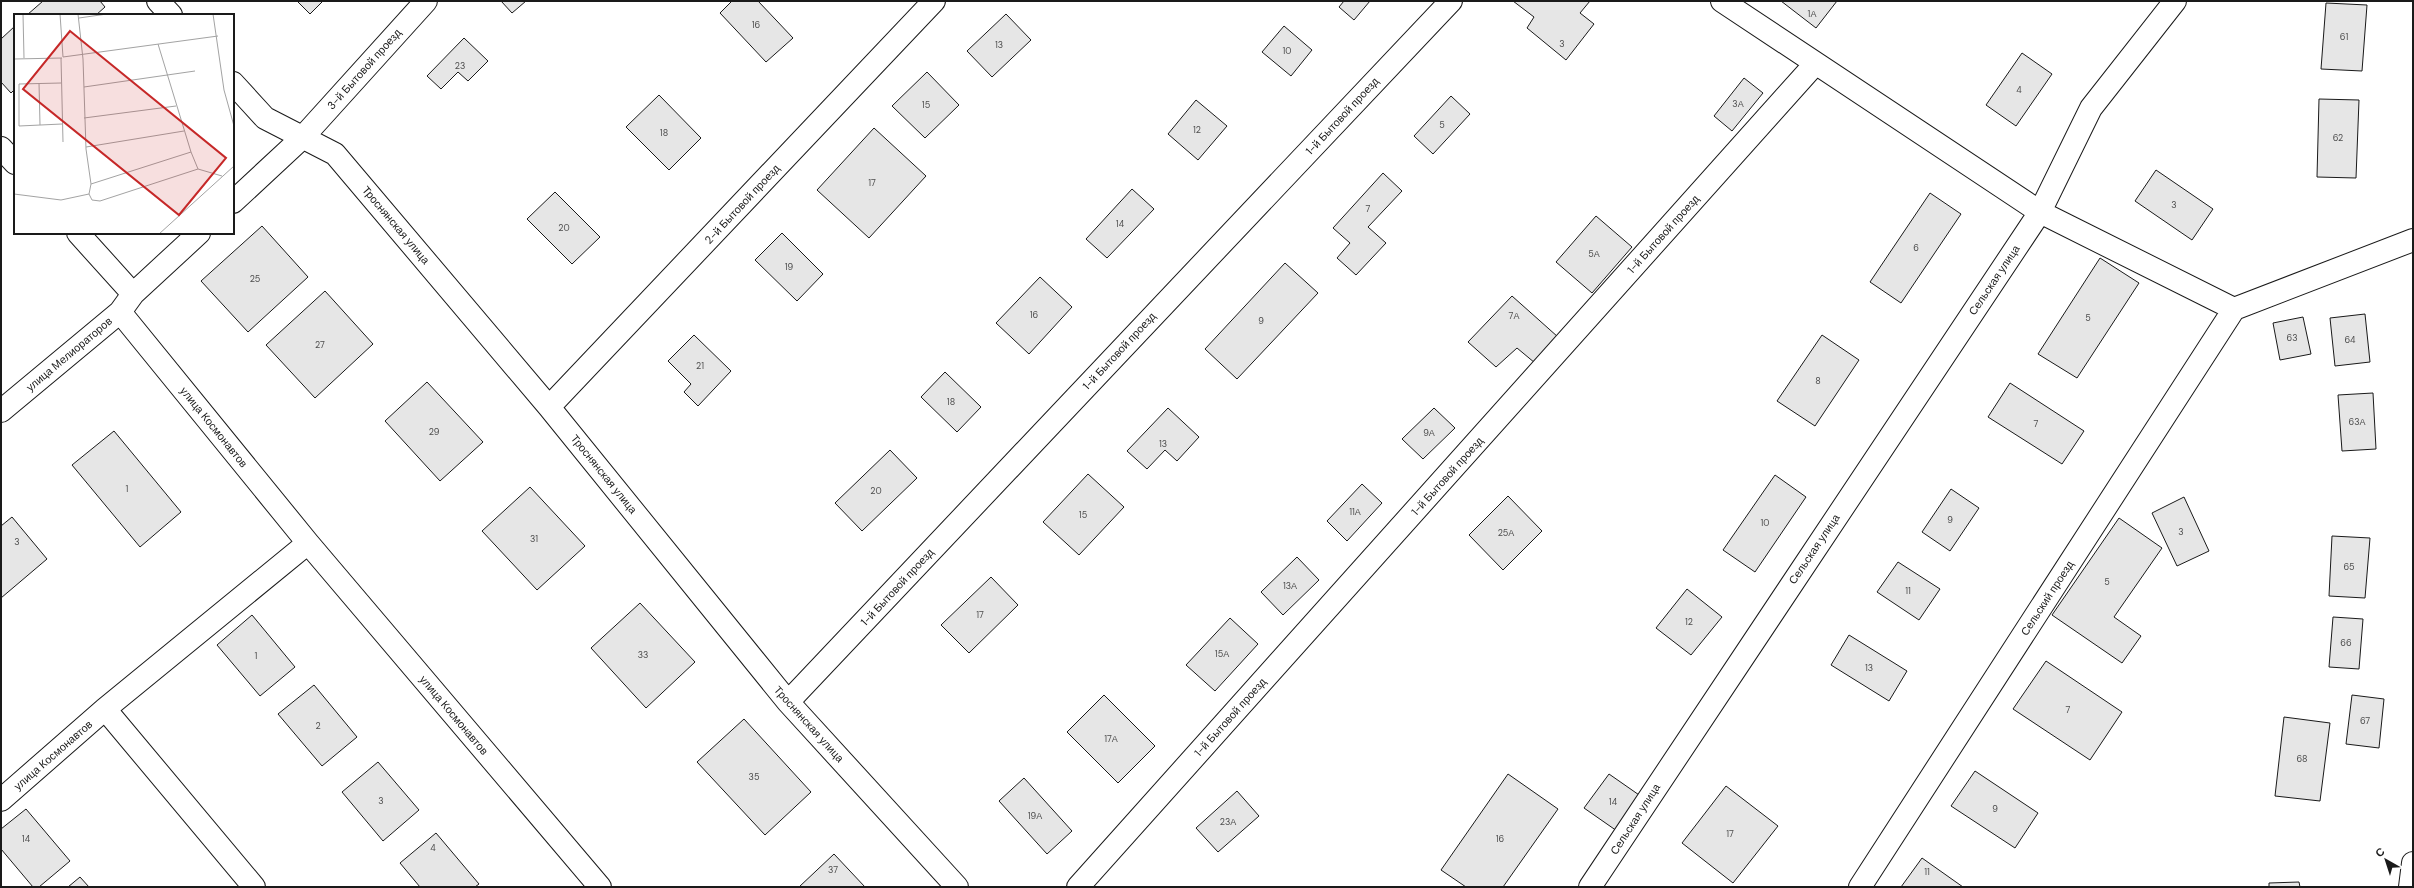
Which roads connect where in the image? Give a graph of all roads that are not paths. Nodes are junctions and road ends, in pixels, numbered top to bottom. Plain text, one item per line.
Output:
1 (158, 1) edge
2 (426, 1) edge
3 (934, 1) edge
4 (1451, 1) edge
5 (1722, 1) edge
6 (2175, 1) edge
7 (170, 14) edge
8 (1815, 64) junction
9 (234, 84) edge
10 (303, 137) junction
11 (1, 148) edge
12 (14, 162) edge
13 (234, 201) edge
14 (2040, 212) junction
15 (79, 234) edge
16 (198, 234) edge
17 (2413, 240) edge
18 (133, 294) junction
19 (2234, 309) junction
20 (120, 312) junction
21 (549, 407) junction
22 (1, 410) edge
23 (308, 543) junction
24 (788, 702) junction
25 (105, 709) junction
26 (1, 800) edge
27 (2413, 863) edge
28 (254, 887) edge
29 (600, 887) edge
30 (957, 887) edge
31 (1078, 887) edge
32 (1590, 887) edge
33 (1860, 887) edge
34 (2410, 887) edge

1 - 7 street
2 - 10 street, 3-й Бытовой проезд
3 - 21 street, 2-й Бытовой проезд
4 - 24 street, 1-й Бытовой проезд
5 - 8 street
6 - 14 street, Сельская улица
8 - 14 street
8 - 31 street, 1-й Бытовой проезд
9 - 10 street, Троснянская улица
10 - 13 street, 3-й Бытовой проезд
10 - 21 street, Троснянская улица
11 - 12 street
14 - 19 street
14 - 32 street, Сельская улица
15 - 18 street
16 - 18 street, улица Мелиораторов
17 - 19 street
18 - 20 street, улица Мелиораторов
19 - 33 street, Сельский проезд
20 - 22 street, улица Мелиораторов
20 - 23 street, улица Космонавтов
21 - 24 street, Троснянская улица
23 - 25 street, улица Космонавтов
23 - 29 street, улица Космонавтов
24 - 30 street, Троснянская улица
25 - 26 street, улица Космонавтов
25 - 28 street
27 - 34 street

